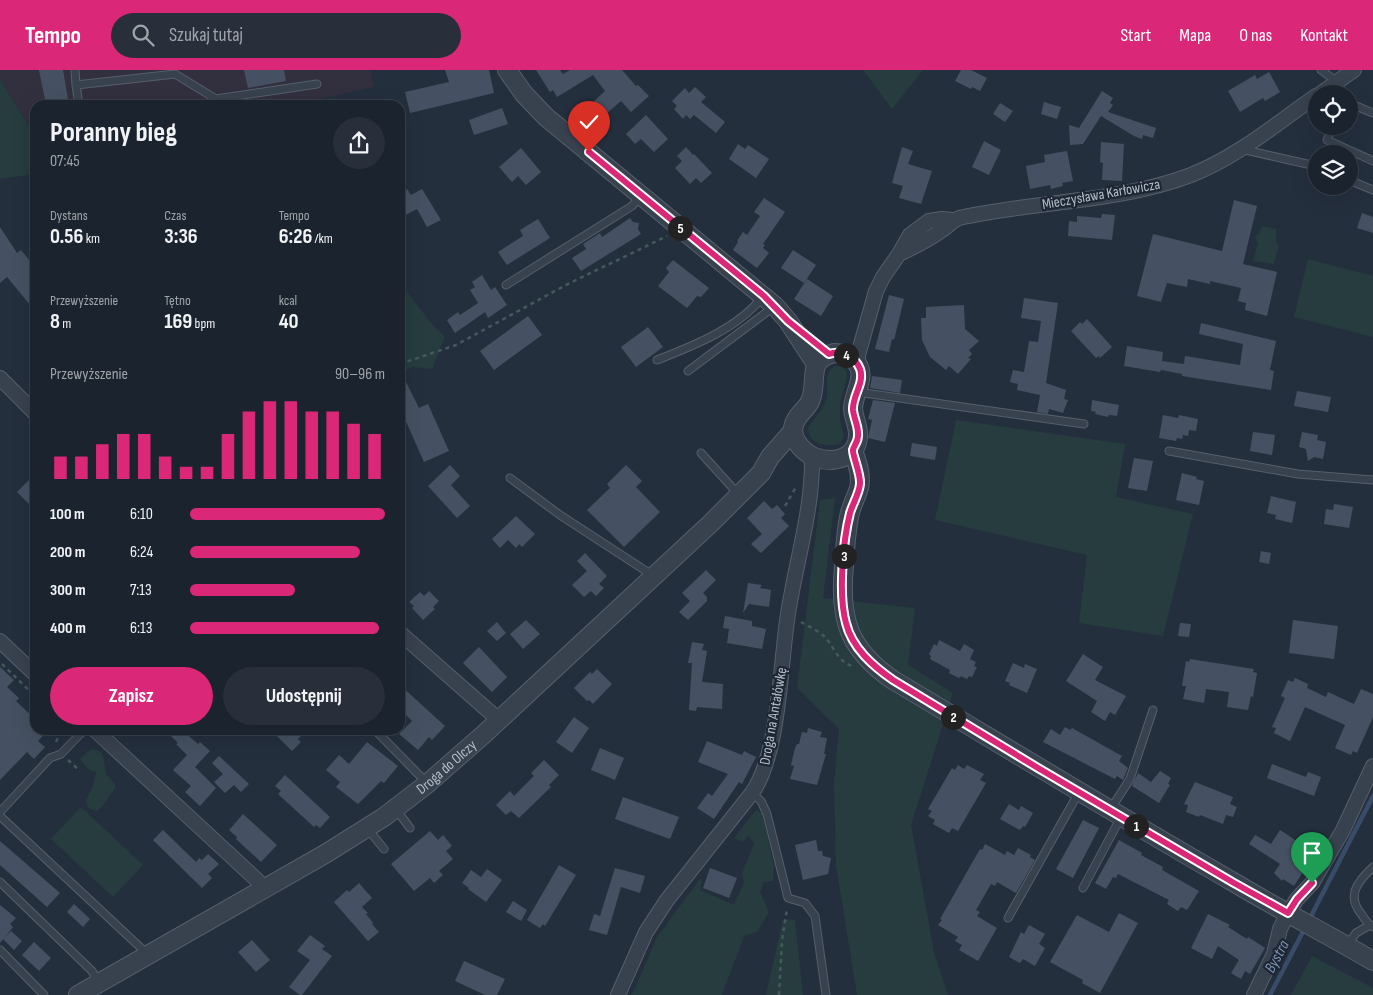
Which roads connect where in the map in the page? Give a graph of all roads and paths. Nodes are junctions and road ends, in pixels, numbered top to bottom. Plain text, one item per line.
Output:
1 (75, 70) edge
2 (507, 70) edge
3 (1321, 70) edge
4 (1354, 70) edge
5 (1337, 82) junction
6 (317, 84) dead end
7 (76, 85) junction
8 (1333, 85) edge
9 (78, 100) edge
10 (1308, 104) edge
11 (1358, 107) edge
12 (1373, 113) edge
13 (1329, 135) edge
14 (1241, 149) junction
15 (1373, 161) edge
16 (1308, 164) edge
17 (1358, 184) edge
18 (1373, 190) edge
19 (641, 196) junction
20 (678, 227) junction
21 (506, 285) dead end
22 (769, 301) junction
23 (869, 314) junction
24 (829, 357) junction
25 (657, 360) dead end
26 (405, 362) edge
27 (858, 365) junction
28 (688, 371) dead end
29 (0, 378) edge
30 (857, 392) junction
31 (30, 407) edge
32 (1084, 424) dead end
33 (794, 431) junction
34 (853, 450) junction
35 (1169, 451) dead end
36 (701, 453) dead end
37 (819, 456) junction
38 (763, 470) junction
39 (510, 478) dead end
40 (1373, 480) edge
41 (796, 487) dead end
42 (739, 495) junction
43 (853, 502) junction
44 (785, 506) dead end
45 (652, 577) junction
46 (796, 619) dead end
47 (405, 637) edge
48 (0, 641) edge
49 (0, 661) edge
50 (855, 666) dead end
51 (30, 669) edge
52 (30, 691) edge
53 (1153, 710) dead end
54 (499, 720) junction
55 (79, 735) edge
56 (101, 735) edge
57 (380, 735) edge
58 (1373, 766) edge
59 (427, 784) junction
60 (1079, 792) junction
61 (752, 793) junction
62 (395, 808) junction
63 (0, 812) edge
64 (1116, 814) junction
65 (0, 816) edge
66 (367, 828) junction
67 (410, 828) dead end
68 (384, 849) dead end
69 (1373, 867) edge
70 (0, 882) edge
71 (1083, 888) dead end
72 (263, 890) junction
73 (788, 898) junction
74 (1292, 915) junction
75 (1008, 918) dead end
76 (1371, 926) edge
77 (1347, 946) junction
78 (0, 950) edge
79 (146, 956) junction
80 (1373, 961) edge
81 (99, 983) junction
82 (44, 995) edge
83 (78, 995) edge
84 (618, 995) edge
85 (779, 995) edge
86 (826, 995) edge
87 (1254, 995) edge

1 - 7 lane
2 - 19 street
3 - 5 lane
4 - 5 street, Mieczysława Karłowicza
5 - 8 street, Mieczysława Karłowicza
6 - 7 lane
7 - 9 lane
10 - 14 street, Mieczysława Karłowicza
11 - 12 lane
13 - 15 lane
14 - 16 lane
14 - 23 street, Mieczysława Karłowicza
17 - 18 lane
19 - 20 street
19 - 21 lane
20 - 22 street
20 - 26 path
22 - 24 street
22 - 25 lane
22 - 28 lane
23 - 24 street, Mieczysława Karłowicza
23 - 27 street, Mieczysława Karłowicza
24 - 27 street
24 - 33 street, Droga do Olczy
27 - 30 street
29 - 31 street
30 - 32 lane
30 - 34 street
33 - 37 street
33 - 38 street, Droga do Olczy
34 - 37 street, Droga do Olczy
34 - 43 street
35 - 40 lane
36 - 42 lane
37 - 38 street, Droga do Olczy
37 - 43 street
37 - 61 street, Droga na Antałówkę
38 - 42 street, Droga do Olczy
39 - 45 lane
41 - 44 path
42 - 45 street, Droga do Olczy
43 - 60 street
45 - 54 street, Droga do Olczy
46 - 50 path
47 - 54 street
48 - 51 street
49 - 52 path
53 - 64 lane
54 - 59 street, Droga do Olczy
55 - 63 lane
56 - 72 street
57 - 59 lane
58 - 74 street
59 - 62 street, Droga do Olczy
60 - 64 street
60 - 75 lane
61 - 73 lane
61 - 84 street, Droga na Antałówkę
62 - 66 street, Droga do Olczy
62 - 67 lane
64 - 71 lane
64 - 74 street
65 - 79 lane
66 - 68 lane
66 - 72 street, Droga do Olczy
69 - 76 lane
70 - 81 lane
72 - 79 street, Droga do Olczy
73 - 85 path
73 - 86 lane
74 - 77 street
74 - 87 street
76 - 77 lane
77 - 80 street
78 - 82 lane
79 - 81 street, Droga do Olczy
81 - 83 street, Droga do Olczy

